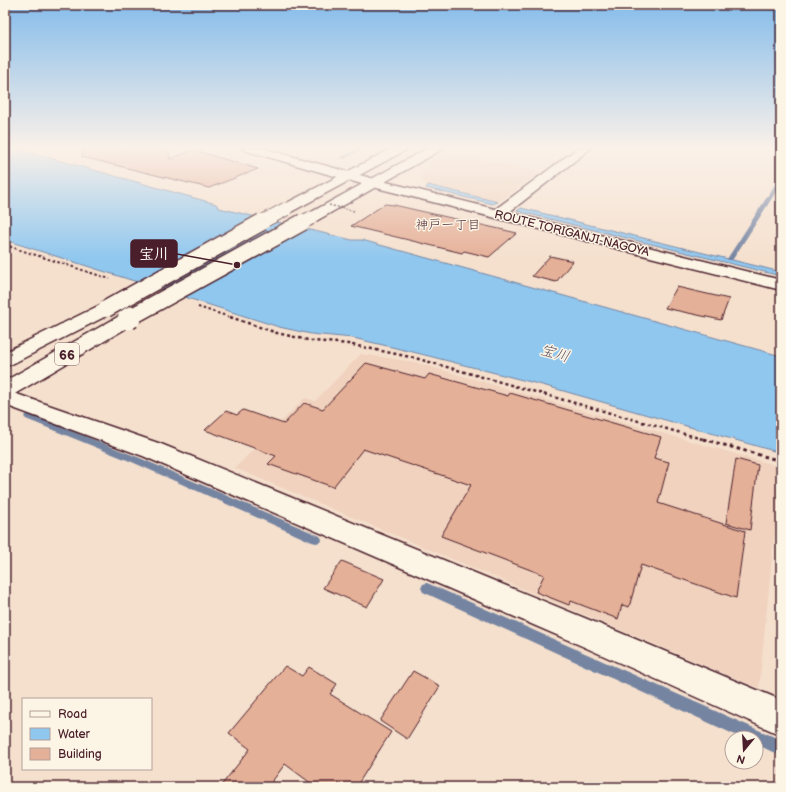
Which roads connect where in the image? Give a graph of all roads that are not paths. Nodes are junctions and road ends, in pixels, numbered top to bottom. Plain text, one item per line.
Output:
1 (331, 185) edge
2 (370, 185) edge
3 (382, 185) edge
4 (536, 185) edge
5 (498, 214) junction
6 (781, 285) edge
7 (5, 360) edge
8 (5, 390) edge
9 (5, 397) edge
10 (781, 718) edge

1 - 7 main road, 66, bridge
2 - 8 main road, 66, bridge
3 - 5 main road, ROUTE TORIGANJI-NAGOYA
4 - 5 main road
5 - 6 main road, ROUTE TORIGANJI-NAGOYA
9 - 10 main road

